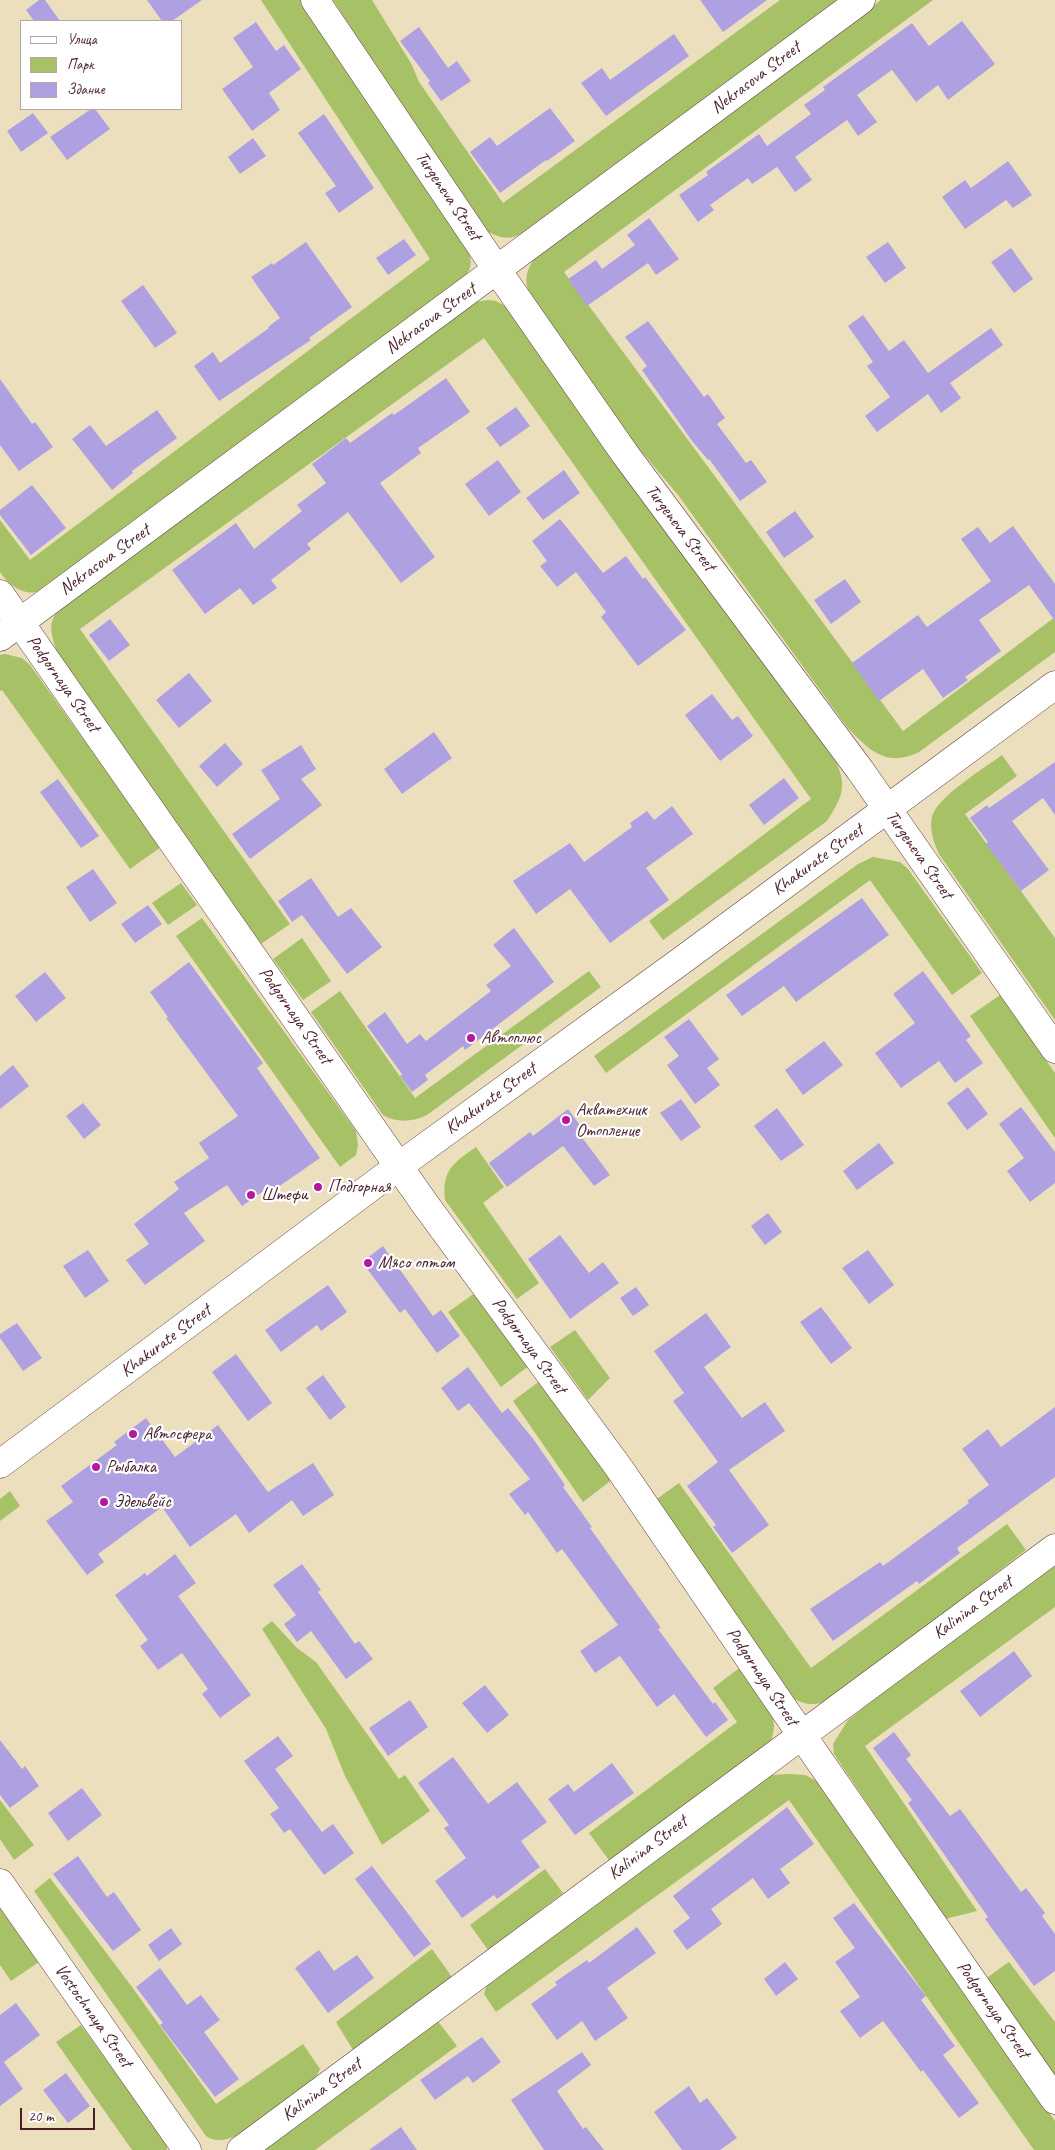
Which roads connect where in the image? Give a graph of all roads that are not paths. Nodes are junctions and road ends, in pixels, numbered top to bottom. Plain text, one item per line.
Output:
1 (315, 0) edge
2 (860, 0) edge
3 (497, 270) junction
4 (0, 594) edge
5 (10, 630) edge
6 (1055, 685) edge
7 (886, 810) junction
8 (1055, 1049) edge
9 (399, 1166) junction
10 (0, 1464) edge
11 (1055, 1548) edge
12 (801, 1734) junction
13 (0, 1883) edge
14 (1055, 2100) edge
15 (187, 2150) edge
16 (241, 2150) edge

1 - 3 street, Turgeneva Street
2 - 3 street, Nekrasova Street
3 - 5 street, Nekrasova Street
3 - 7 street, Turgeneva Street
4 - 5 street, Podgornaya Street
5 - 9 street, Podgornaya Street
6 - 7 street, Khakurate Street
7 - 8 street, Turgeneva Street
7 - 9 street, Khakurate Street
9 - 10 street, Khakurate Street
9 - 12 street, Podgornaya Street
11 - 12 street, Kalinina Street
12 - 14 street, Podgornaya Street
12 - 16 street, Kalinina Street
13 - 15 street, Vostochnaya Street

